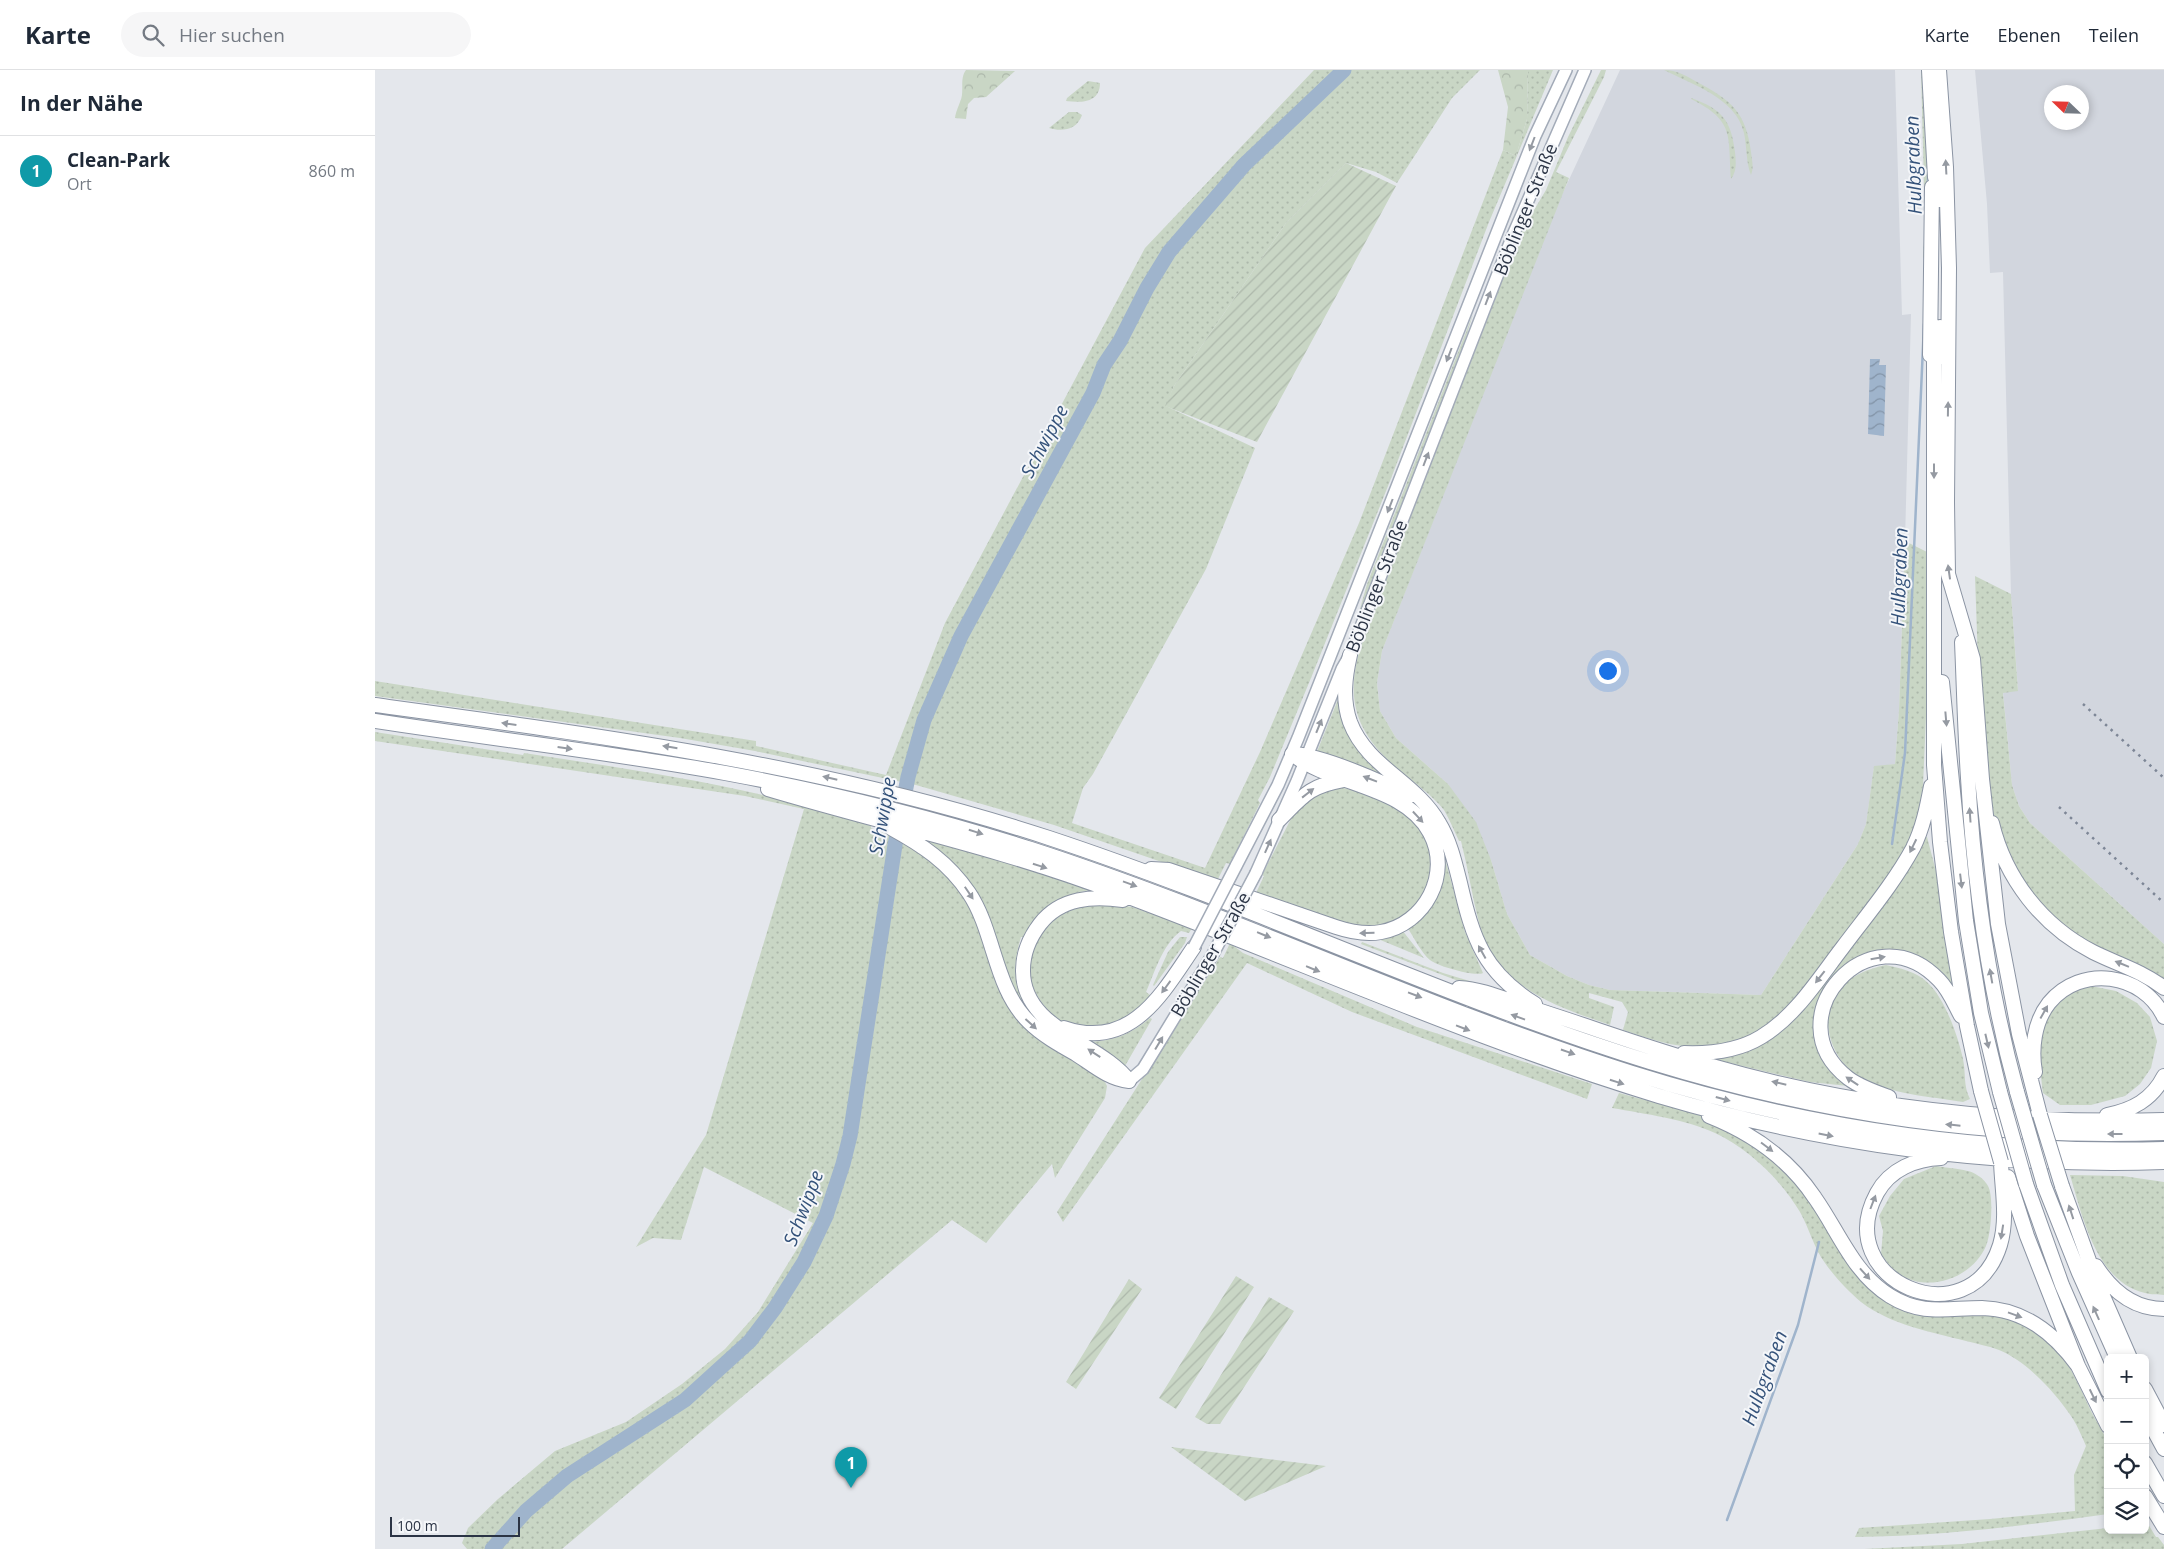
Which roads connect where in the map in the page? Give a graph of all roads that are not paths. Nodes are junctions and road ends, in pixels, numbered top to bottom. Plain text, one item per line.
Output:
1 (1559, 70) edge
2 (1566, 70) edge
3 (1585, 70) edge
4 (1929, 70) edge
5 (1939, 70) edge
6 (1551, 99) junction
7 (1940, 269) junction
8 (1941, 301) junction
9 (1933, 549) junction
10 (1961, 619) junction
11 (1350, 655) junction
12 (375, 705) edge
13 (375, 721) edge
14 (1292, 754) junction
15 (1305, 759) junction
16 (1935, 765) junction
17 (1344, 780) junction
18 (1983, 795) junction
19 (1429, 808) junction
20 (875, 814) junction
21 (1279, 820) junction
22 (928, 825) junction
23 (1136, 869) junction
24 (1141, 902) junction
25 (1194, 947) joint
26 (1441, 988) junction
27 (2164, 988) edge
28 (1546, 1011) junction
29 (2164, 1017) edge
30 (1056, 1026) junction
31 (1967, 1026) junction
32 (1668, 1051) junction
33 (2164, 1076) edge
34 (1129, 1081) junction
35 (2036, 1093) junction
36 (1660, 1096) junction
37 (1913, 1107) junction
38 (2089, 1120) junction
39 (2164, 1120) edge
40 (2164, 1133) edge
41 (2164, 1149) edge
42 (1977, 1157) junction
43 (2164, 1162) edge
44 (2135, 1163) junction
45 (2164, 1172) edge
46 (2006, 1183) junction
47 (2080, 1238) junction
48 (2164, 1309) edge
49 (2115, 1354) edge
50 (2128, 1354) edge
51 (2078, 1366) junction
52 (2104, 1382) edge
53 (2149, 1397) edge
54 (2104, 1418) edge
55 (2149, 1421) edge
56 (2164, 1425) edge
57 (2164, 1449) edge
58 (2149, 1470) edge
59 (2164, 1496) edge
60 (2149, 1503) edge
61 (2164, 1527) edge

1 - 6 main road
2 - 6 main road, Böblinger Straße
11 -> 3 main road, Böblinger Straße
4 - 7 highway
7 -> 5 highway
6 -> 14 main road, Böblinger Straße
7 - 8 highway
8 -> 9 highway
10 -> 8 highway
9 - 16 highway
9 -> 52 highway, bridge
10 - 18 highway
49 -> 10 highway, bridge
15 -> 11 main road, Böblinger Straße
11 - 19 highway
23 -> 12 highway
13 -> 20 highway
14 - 15 highway
14 - 25 main road, Böblinger Straße, bridge
15 - 17 highway
19 -> 15 highway
15 - 21 main road, Böblinger Straße
16 - 31 highway
16 -> 32 highway
21 -> 17 highway
17 -> 23 highway
27 -> 18 highway
18 - 35 highway
28 -> 19 highway
20 - 22 highway
20 -> 34 highway
34 -> 21 main road, Böblinger Straße, bridge
22 -> 24 highway
22 -> 41 highway
23 - 26 highway
24 - 30 highway
24 -> 36 highway
25 -> 30 highway
26 - 28 highway
40 -> 26 highway
28 - 32 highway
35 -> 29 highway
34 -> 30 highway
37 -> 31 highway
31 - 46 highway, bridge
37 -> 32 highway
33 - 38 highway
47 -> 35 highway, bridge
36 -> 42 highway
36 -> 51 highway
37 - 38 highway
38 - 39 highway
42 - 44 highway
46 -> 42 highway
43 - 44 highway
44 - 45 highway
46 - 51 highway
47 - 48 highway
47 - 50 highway
51 -> 54 highway
53 - 56 highway
55 - 57 highway
58 - 59 highway
60 - 61 highway

